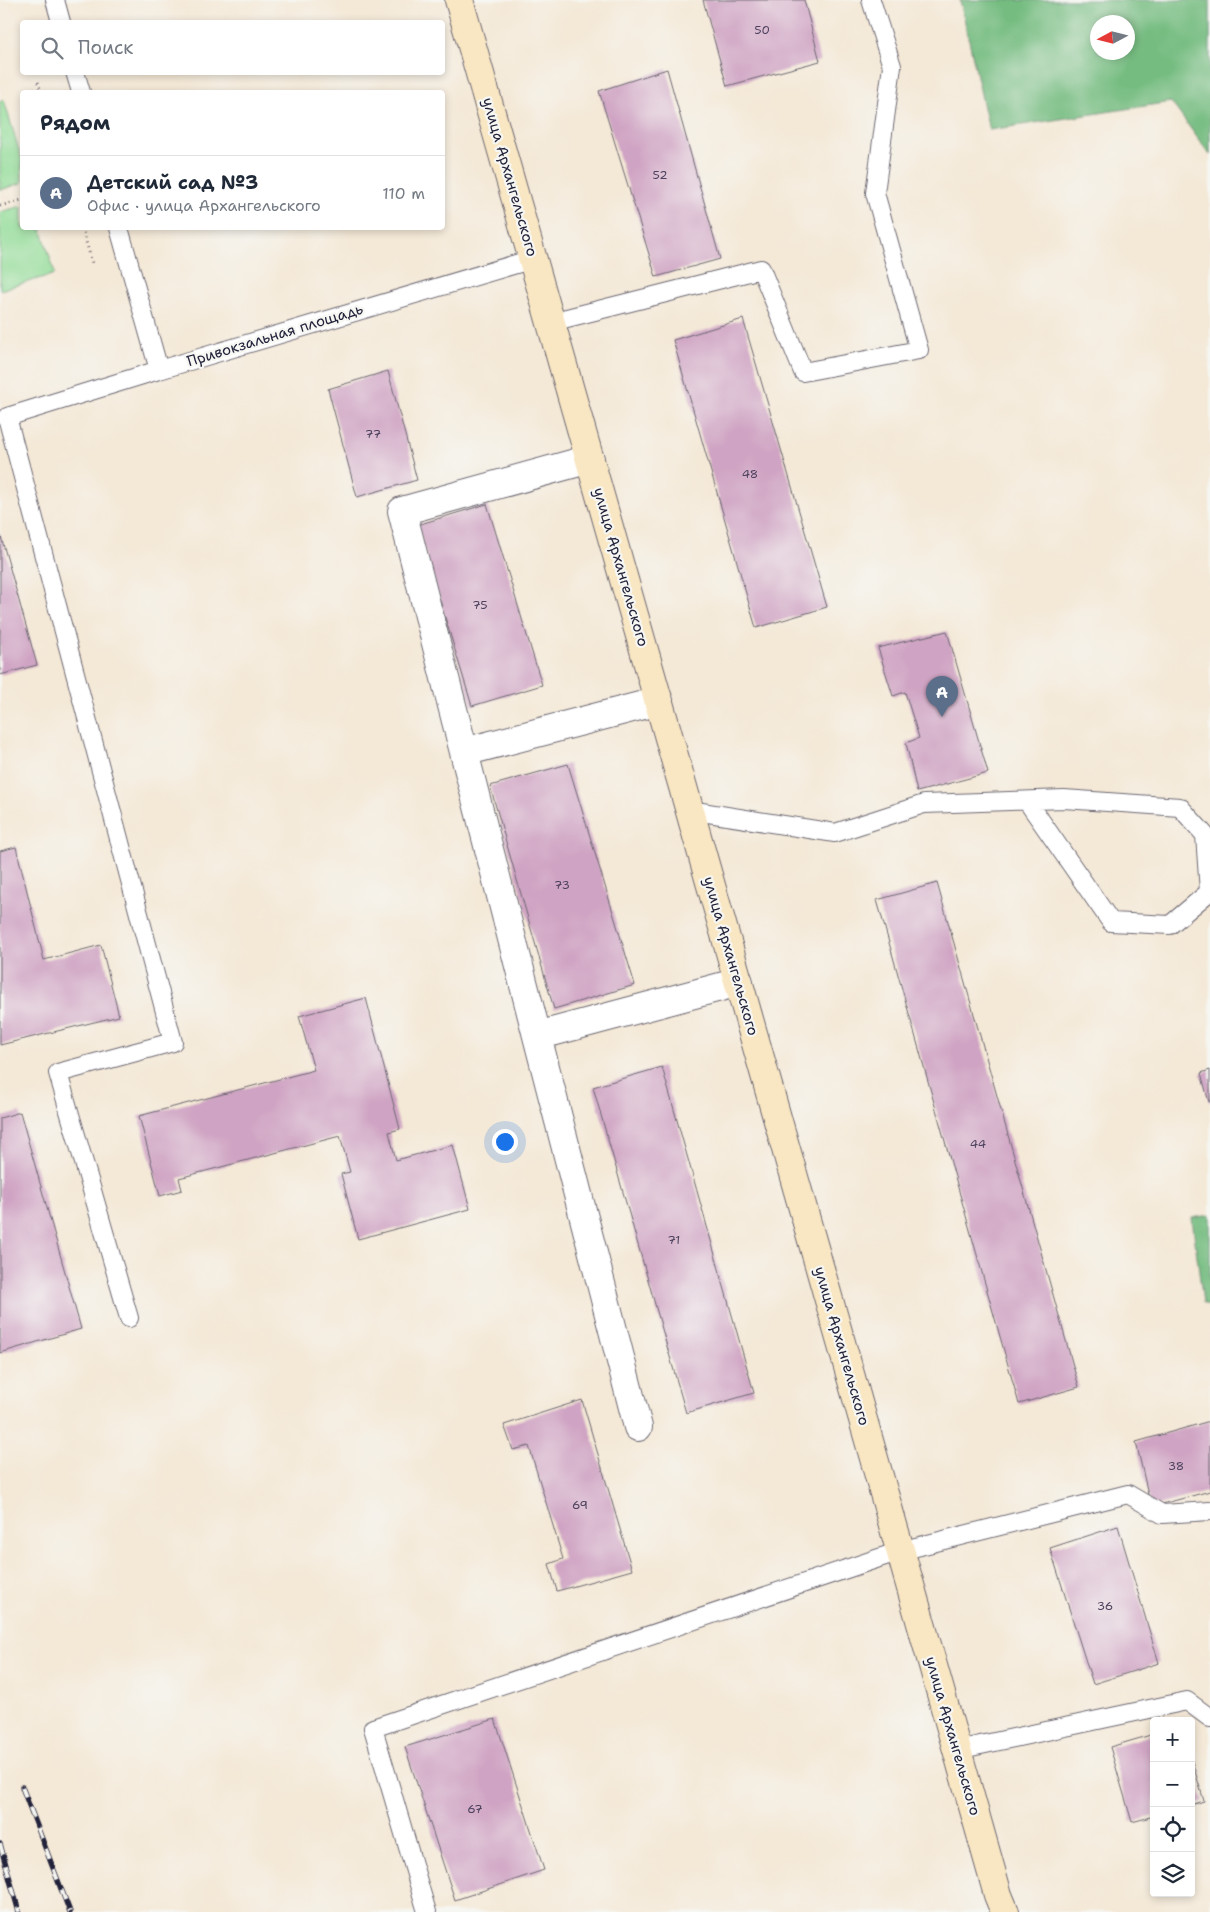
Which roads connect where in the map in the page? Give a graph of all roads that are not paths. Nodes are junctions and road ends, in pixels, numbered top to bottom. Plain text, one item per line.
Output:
1 (55, 0) edge
2 (459, 0) edge
3 (871, 0) edge
4 (60, 20) edge
5 (76, 75) edge
6 (80, 90) edge
7 (120, 230) edge
8 (533, 259) junction
9 (551, 322) junction
10 (159, 370) junction
11 (590, 460) junction
12 (658, 701) junction
13 (464, 752) junction
14 (1027, 801) junction
15 (690, 810) junction
16 (738, 982) junction
17 (537, 1036) junction
18 (130, 1318) dead end
19 (638, 1428) dead end
20 (1210, 1511) edge
21 (900, 1551) junction
22 (1210, 1718) edge
23 (957, 1750) junction
24 (427, 1912) edge
25 (1005, 1912) edge

1 - 4 lane
2 - 8 street, улица Архангельского
3 - 9 lane
5 - 6 lane
7 - 10 lane
8 - 9 street, улица Архангельского
8 - 10 lane, Привокзальная площадь
9 - 11 street, улица Архангельского
10 - 18 lane, Привокзальная площадь
11 - 12 street, улица Архангельского
11 - 13 street
12 - 13 street
12 - 15 street, улица Архангельского
13 - 17 street
14 - 14 lane
14 - 15 lane
15 - 16 street, улица Архангельского
16 - 17 street
16 - 21 street, улица Архангельского
17 - 19 street
20 - 21 lane
21 - 23 street, улица Архангельского
21 - 24 lane
22 - 23 lane
23 - 25 street, улица Архангельского

